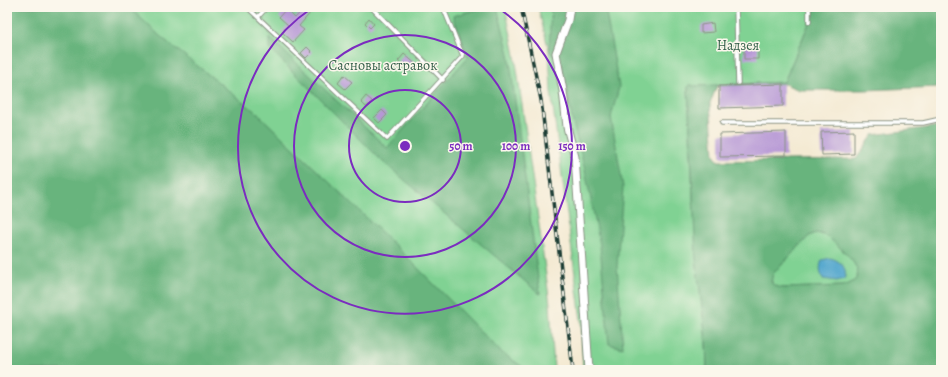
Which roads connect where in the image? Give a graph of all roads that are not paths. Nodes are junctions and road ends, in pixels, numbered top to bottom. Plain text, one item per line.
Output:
1 (247, 7) edge
2 (267, 7) edge
3 (371, 7) edge
4 (443, 7) edge
5 (570, 7) edge
6 (736, 7) edge
7 (809, 7) edge
8 (258, 17) junction
9 (809, 22) dead end
10 (443, 80) junction
11 (738, 83) dead end
12 (941, 119) edge
13 (722, 123) dead end
14 (589, 370) edge

1 - 8 lane
2 - 8 lane
3 - 10 lane
4 - 10 lane
5 - 14 street
6 - 11 lane
7 - 9 lane
8 - 10 lane
12 - 13 lane

